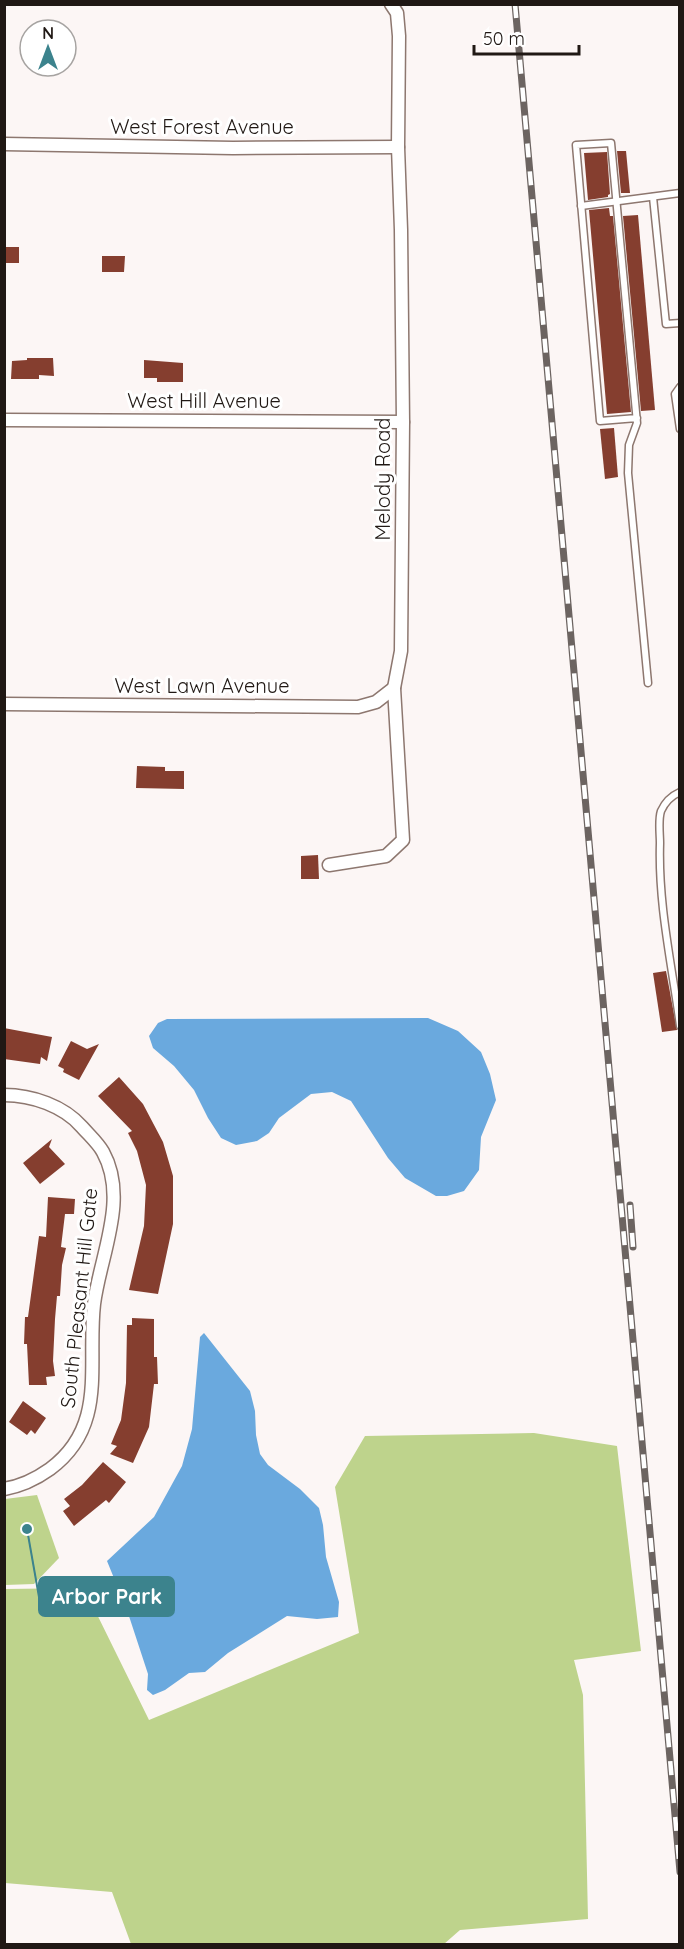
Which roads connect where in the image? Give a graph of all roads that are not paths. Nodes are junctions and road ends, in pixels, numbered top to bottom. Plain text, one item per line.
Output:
1 (391, 4) edge
2 (4, 144) edge
3 (398, 147) junction
4 (680, 193) edge
5 (653, 197) junction
6 (616, 202) junction
7 (581, 206) junction
8 (680, 323) edge
9 (680, 387) edge
10 (637, 418) junction
11 (4, 420) edge
12 (403, 422) junction
13 (680, 429) edge
14 (648, 683) dead end
15 (394, 688) junction
16 (4, 704) edge
17 (680, 792) edge
18 (329, 866) dead end
19 (680, 1026) edge
20 (4, 1095) edge
21 (4, 1489) edge

1 - 3 street, Melody Road
2 - 3 street, West Forest Avenue
3 - 12 street, Melody Road
4 - 5 lane
5 - 6 lane
5 - 8 lane
6 - 7 lane
6 - 7 lane
6 - 10 lane
7 - 10 lane
9 - 13 lane
10 - 14 lane
11 - 12 street, West Hill Avenue
12 - 15 street, Melody Road
15 - 16 street, West Lawn Avenue
15 - 18 street, Melody Road
17 - 19 lane
20 - 21 street, South Pleasant Hill Gate

